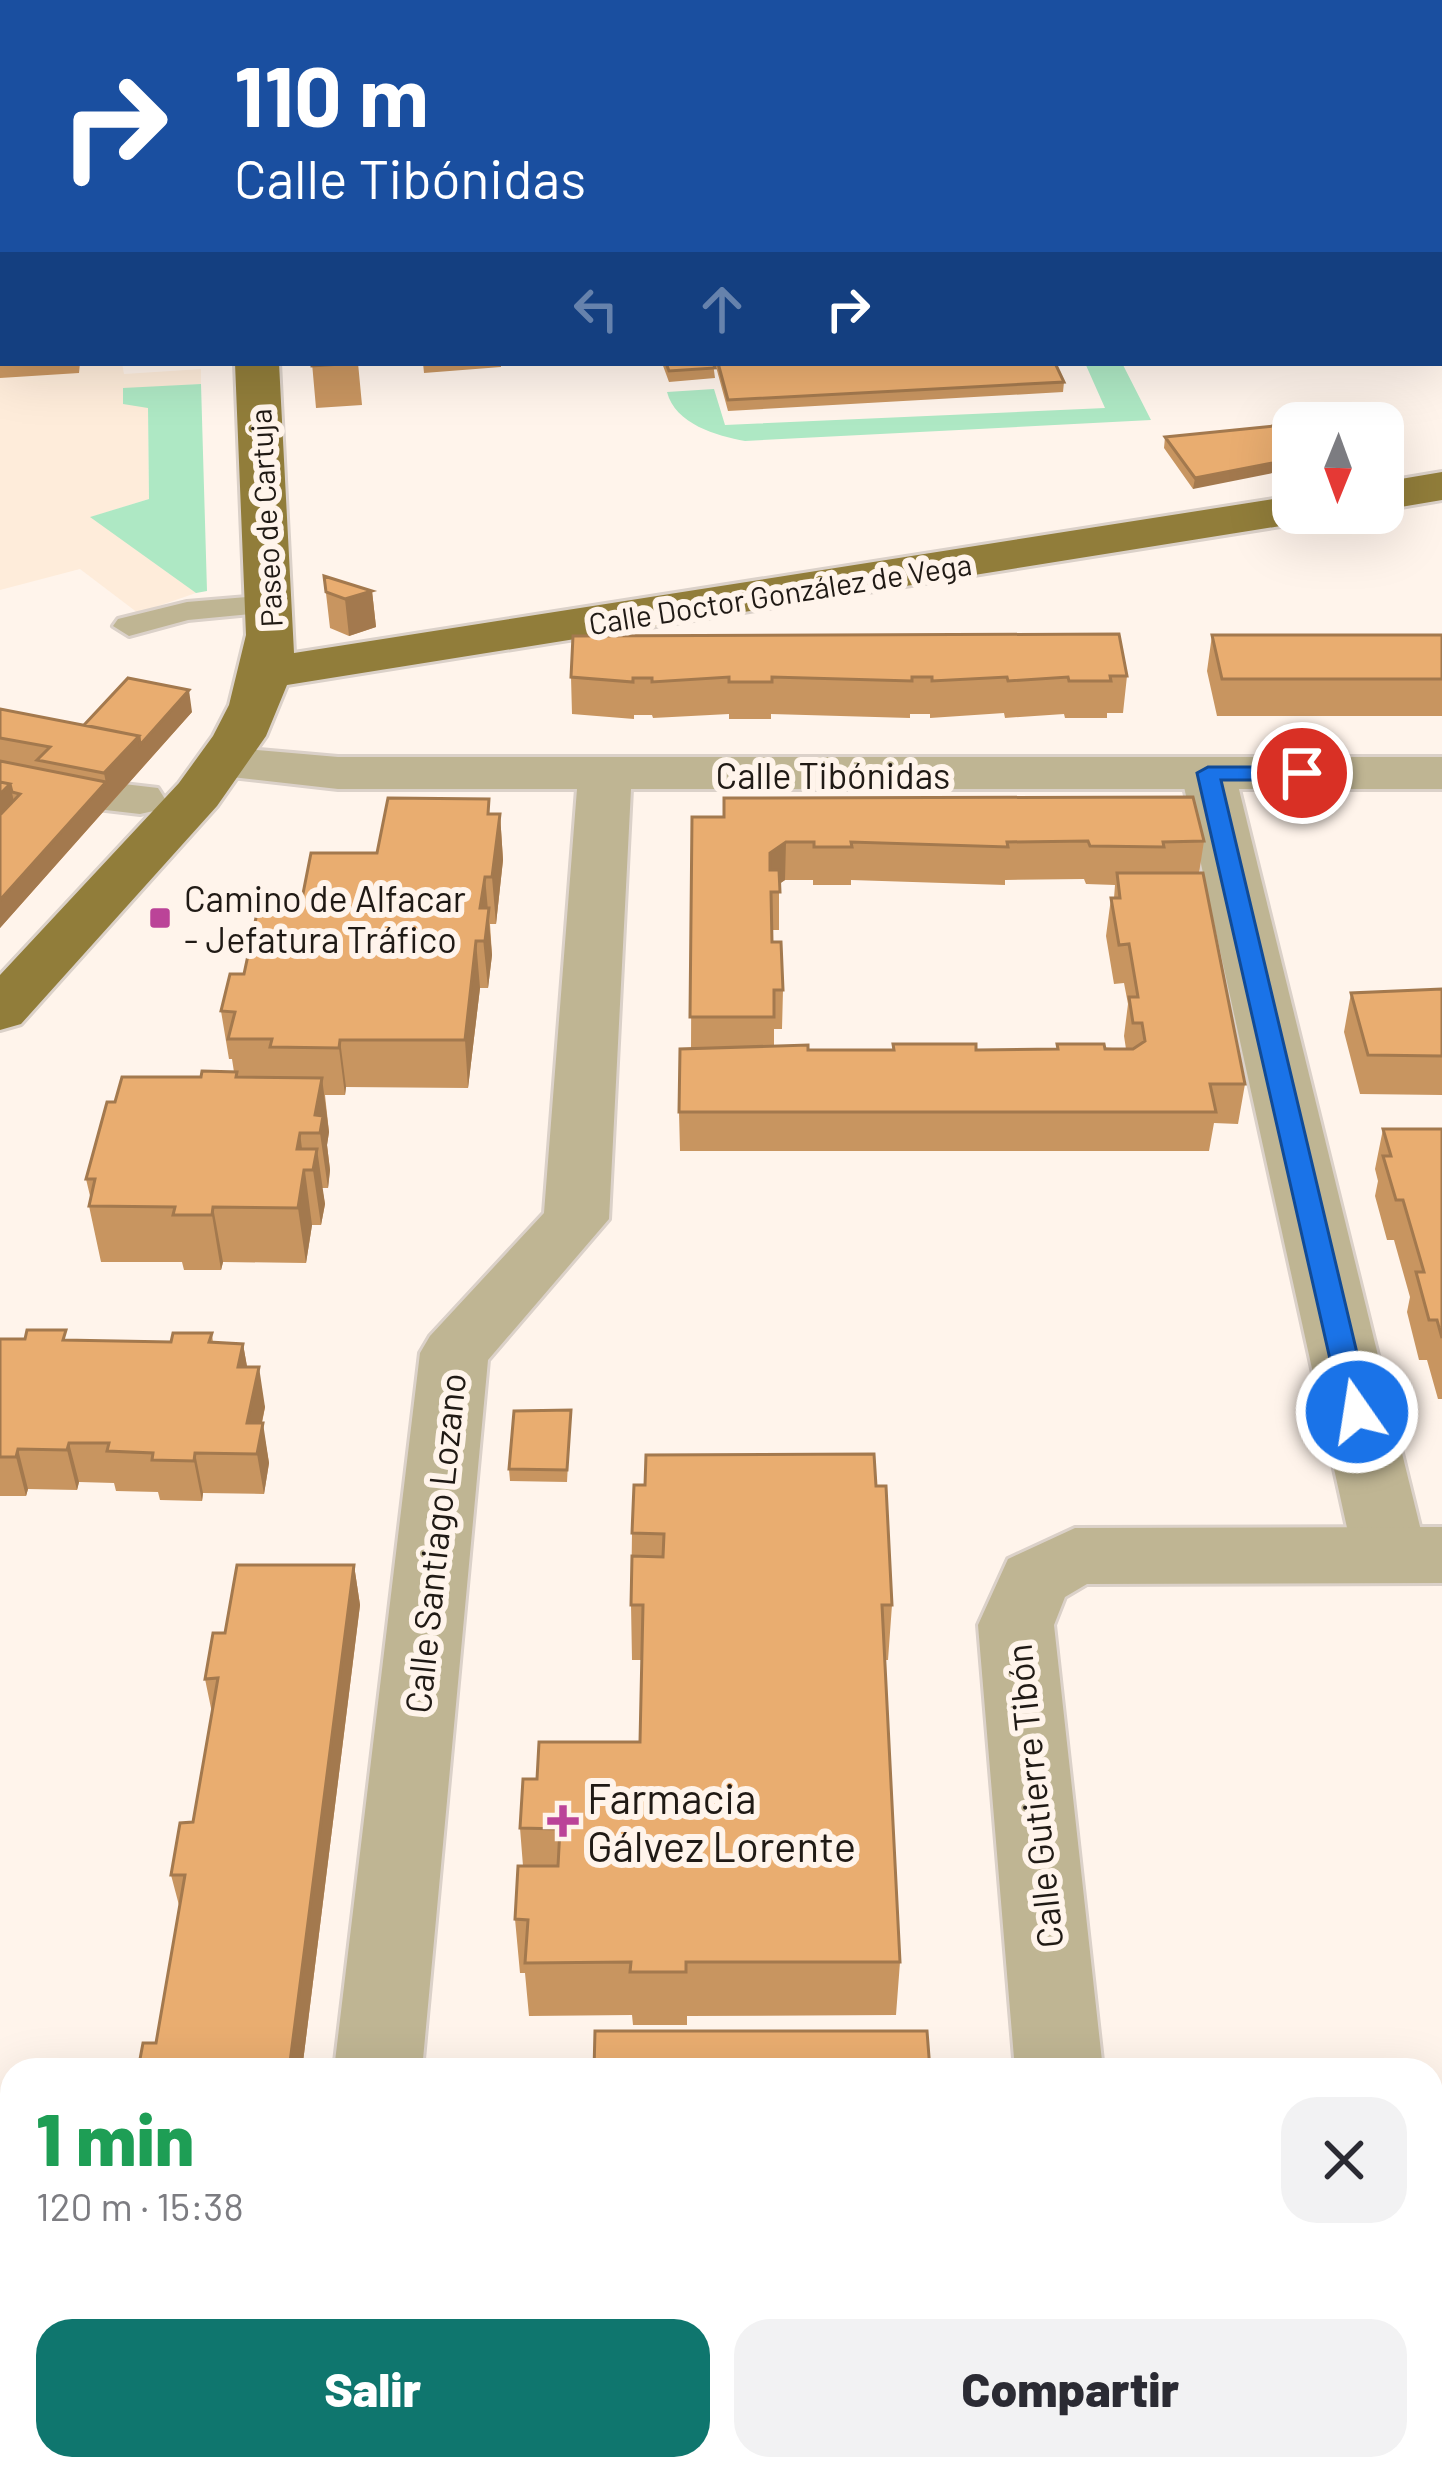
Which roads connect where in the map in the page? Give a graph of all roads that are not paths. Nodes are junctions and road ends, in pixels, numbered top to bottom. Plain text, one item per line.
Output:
1 (257, 366) edge
2 (1442, 486) edge
3 (1404, 492) edge
4 (1272, 513) edge
5 (270, 604) junction
6 (129, 626) dead end
7 (266, 673) junction
8 (224, 763) junction
9 (1208, 773) junction
10 (1442, 773) edge
11 (605, 775) junction
12 (0, 1011) edge
13 (1416, 1555) edge
14 (379, 2058) edge
15 (1058, 2058) edge

1 - 5 main road, Paseo de Cartuja
2 - 3 main road
4 - 7 main road, Calle Doctor González de Vega
5 - 6 lane
5 - 7 main road, Paseo de Cartuja
7 - 8 main road, Paseo de Cartuja
8 - 11 street, Calle Tibónidas
8 - 12 main road, Paseo de Cartuja
9 - 10 street, Calle Tibónidas
9 - 11 street, Calle Tibónidas
9 - 13 street
11 - 14 street, Calle Santiago Lozano
13 - 15 street, Calle Gutierre Tibón

